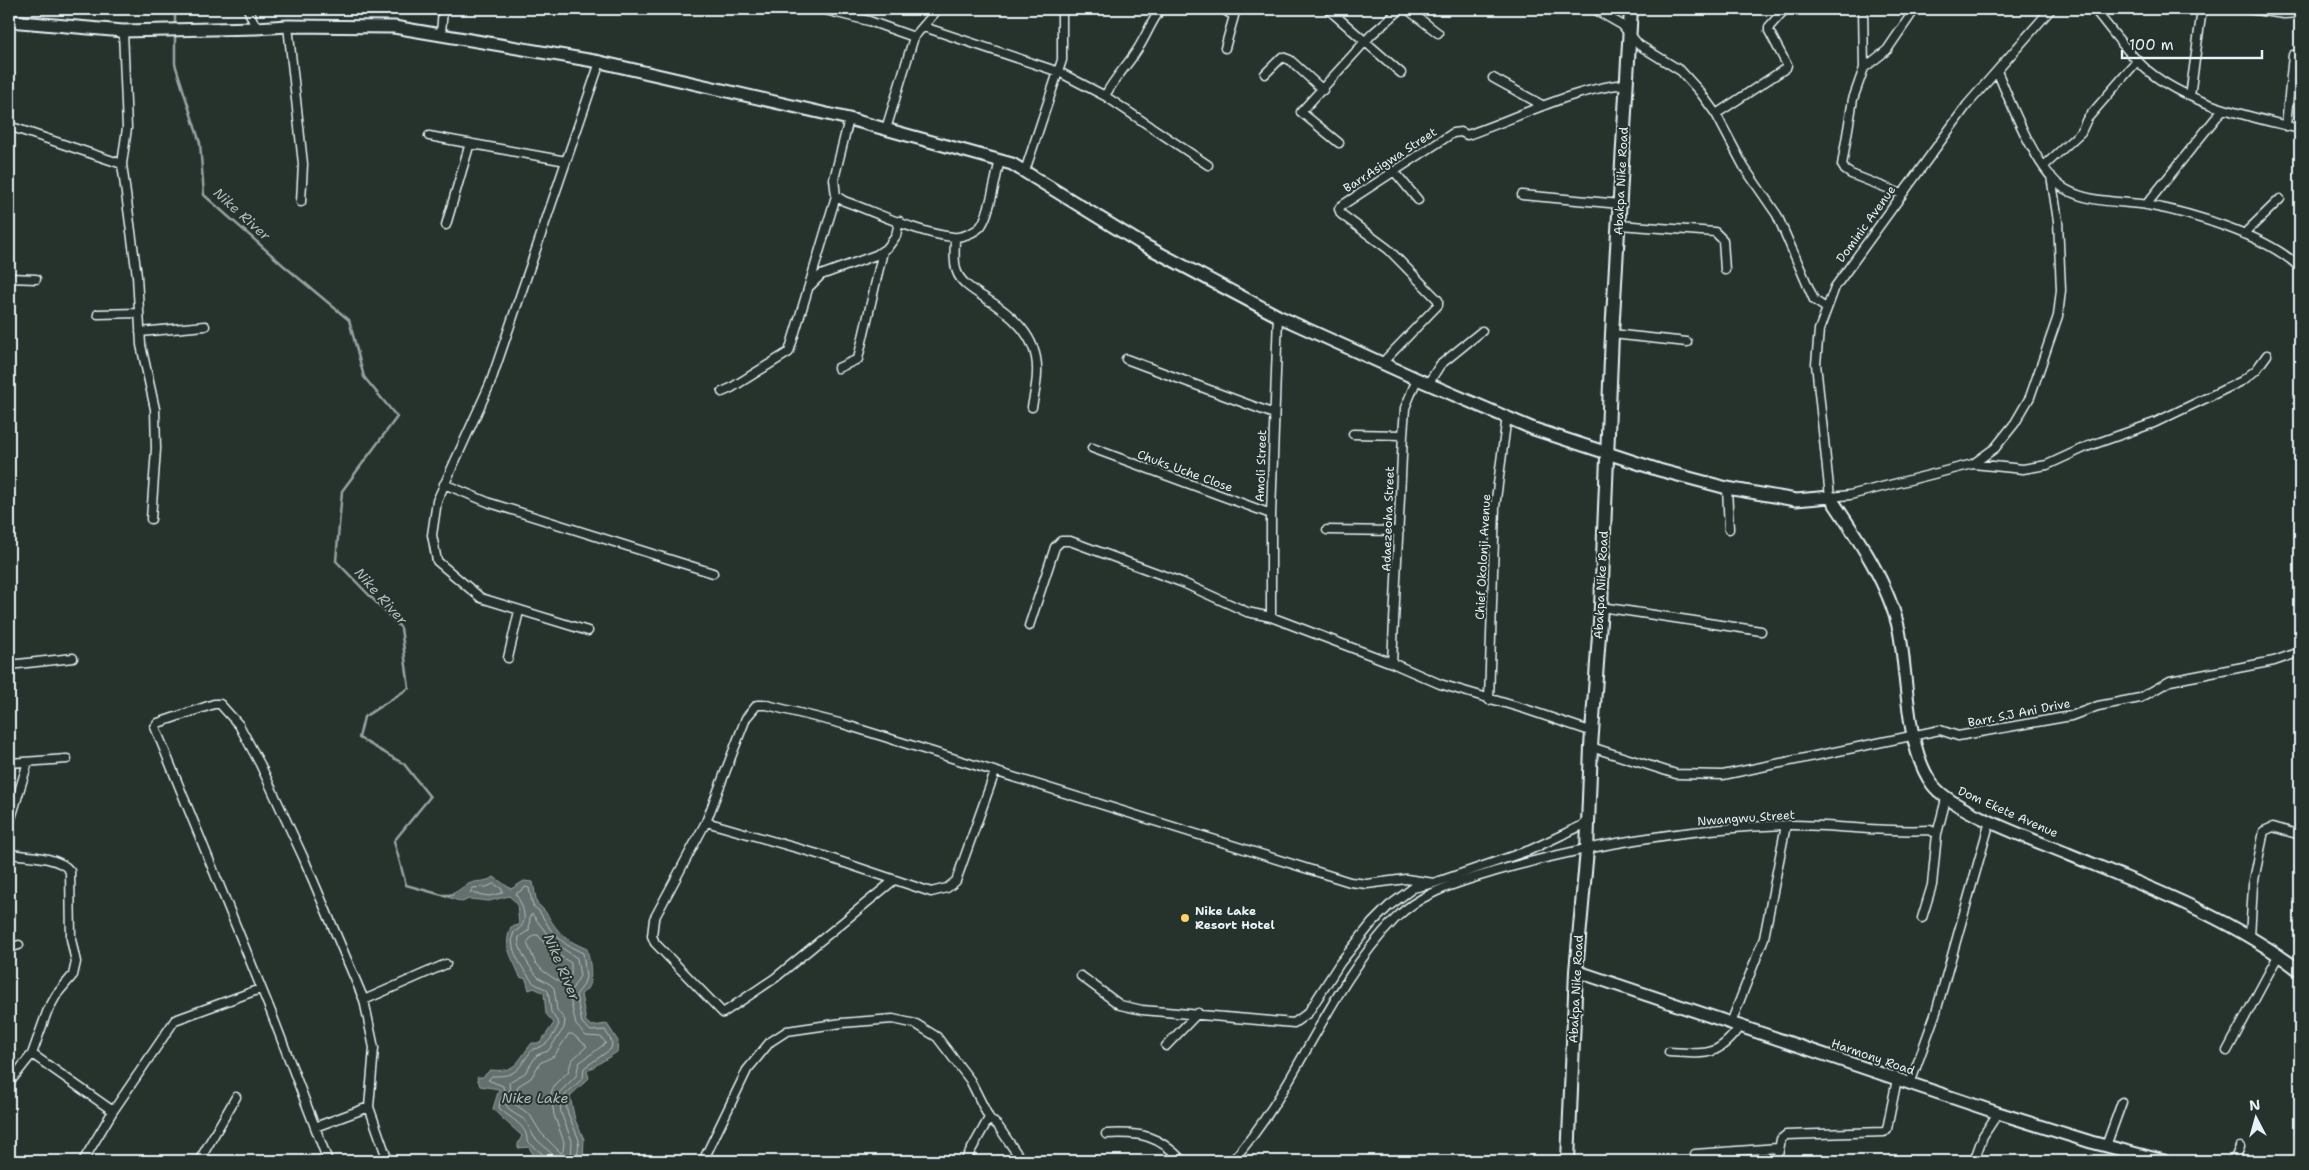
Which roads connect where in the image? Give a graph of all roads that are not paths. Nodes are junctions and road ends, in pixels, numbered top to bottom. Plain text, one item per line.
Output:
1 (248, 9) edge
2 (443, 9) edge
3 (821, 9) edge
4 (938, 9) edge
5 (1062, 9) edge
6 (1161, 9) edge
7 (1223, 9) edge
8 (1328, 9) edge
9 (1401, 9) edge
10 (1407, 9) edge
11 (1594, 9) edge
12 (1631, 9) edge
13 (1713, 9) edge
14 (1717, 9) edge
15 (1785, 9) edge
16 (1863, 9) edge
17 (1915, 9) edge
18 (2051, 9) edge
19 (2094, 9) edge
20 (2202, 9) edge
21 (2248, 9) edge
22 (2300, 13) edge
23 (9, 21) edge
24 (288, 26) junction
25 (924, 27) junction
26 (256, 28) junction
27 (123, 31) junction
28 (441, 33) junction
29 (1438, 34) dead end
30 (1629, 34) junction
31 (914, 37) junction
32 (1365, 42) junction
33 (1225, 48) dead end
34 (2293, 55) dead end
35 (2138, 60) junction
36 (600, 62) junction
37 (1864, 68) junction
38 (1997, 71) junction
39 (1059, 72) junction
40 (1401, 73) dead end
41 (1265, 74) dead end
42 (1493, 78) dead end
43 (1625, 84) junction
44 (1323, 90) junction
45 (1105, 96) junction
46 (2190, 96) junction
47 (1542, 105) junction
48 (2223, 109) junction
49 (1716, 114) junction
50 (849, 119) junction
51 (9, 126) edge
52 (2286, 126) junction
53 (886, 129) junction
54 (2300, 130) edge
55 (429, 136) dead end
56 (470, 143) junction
57 (1339, 144) dead end
58 (1000, 160) junction
59 (566, 161) junction
60 (122, 164) junction
61 (1208, 165) dead end
62 (2044, 166) junction
63 (1025, 171) junction
64 (1394, 171) junction
65 (2051, 176) junction
66 (1902, 194) junction
67 (1522, 195) dead end
68 (836, 196) junction
69 (2280, 199) dead end
70 (1418, 200) dead end
71 (301, 202) dead end
72 (1620, 204) junction
73 (2146, 205) junction
74 (899, 221) junction
75 (1619, 225) junction
76 (446, 226) dead end
77 (2244, 234) junction
78 (955, 238) junction
79 (883, 251) junction
80 (2300, 268) edge
81 (1725, 270) dead end
82 (9, 278) edge
83 (36, 279) dead end
84 (808, 288) junction
85 (1826, 308) junction
86 (138, 313) junction
87 (98, 314) dead end
88 (1278, 316) junction
89 (206, 326) dead end
90 (1482, 331) dead end
91 (140, 332) junction
92 (1612, 334) junction
93 (1687, 342) dead end
94 (2266, 355) dead end
95 (1126, 359) dead end
96 (1382, 363) junction
97 (838, 368) dead end
98 (1417, 379) junction
99 (1428, 384) junction
100 (722, 392) dead end
101 (1032, 407) dead end
102 (1274, 414) junction
103 (1507, 416) junction
104 (1353, 434) dead end
105 (1402, 435) junction
106 (1092, 448) dead end
107 (1606, 452) junction
108 (1973, 464) junction
109 (444, 484) junction
110 (1727, 488) junction
111 (1830, 497) junction
112 (1271, 514) junction
113 (151, 519) dead end
114 (1729, 529) dead end
115 (1327, 530) dead end
116 (1399, 531) junction
117 (714, 573) dead end
118 (1601, 607) junction
119 (519, 611) junction
120 (1271, 617) junction
121 (1029, 626) dead end
122 (588, 631) dead end
123 (1762, 632) dead end
124 (2300, 652) edge
125 (73, 658) dead end
126 (508, 658) dead end
127 (1392, 663) junction
128 (9, 665) edge
129 (1489, 700) junction
130 (1592, 732) junction
131 (1914, 737) junction
132 (1592, 747) junction
133 (67, 759) dead end
134 (28, 762) junction
135 (9, 763) edge
136 (995, 772) junction
137 (1946, 799) junction
138 (1990, 821) junction
139 (706, 822) junction
140 (9, 825) edge
141 (1786, 825) junction
142 (1937, 834) junction
143 (2300, 835) edge
144 (1587, 850) junction
145 (9, 854) edge
146 (894, 881) junction
147 (1434, 883) junction
148 (1922, 918) dead end
149 (2250, 937) junction
150 (19, 945) dead end
151 (9, 948) edge
152 (2278, 954) junction
153 (446, 964) dead end
154 (1576, 971) junction
155 (2300, 971) edge
156 (1081, 976) dead end
157 (260, 989) junction
158 (364, 1000) junction
159 (1198, 1014) junction
160 (1735, 1024) junction
161 (1166, 1046) dead end
162 (2227, 1051) dead end
163 (1669, 1052) dead end
164 (32, 1054) junction
165 (1897, 1079) junction
166 (9, 1083) edge
167 (1910, 1084) junction
168 (236, 1098) dead end
169 (2122, 1102) dead end
170 (369, 1107) junction
171 (113, 1111) junction
172 (1998, 1113) junction
173 (989, 1118) junction
174 (315, 1128) junction
175 (1106, 1134) dead end
176 (2106, 1146) junction
177 (2240, 1147) dead end
178 (1778, 1148) junction
179 (1695, 1154) dead end
180 (84, 1161) edge
181 (199, 1161) edge
182 (328, 1161) edge
183 (388, 1161) edge
184 (703, 1161) edge
185 (965, 1161) edge
186 (1022, 1161) edge
187 (1184, 1161) edge
188 (1232, 1161) edge
189 (1568, 1161) edge
190 (1777, 1161) edge
191 (1974, 1161) edge
192 (2164, 1161) edge
193 (2234, 1161) edge

1 - 26 street
2 - 28 street
3 - 31 street
4 - 25 street
5 - 39 street
6 - 45 street
7 - 33 street
8 - 32 street
9 - 32 street
10 - 29 street
11 - 30 street
12 - 30 main road, Abakpa Nike Road
13 - 14 street
15 - 49 street
16 - 37 street
17 - 37 street
18 - 38 street, Dominic Avenue
19 - 35 street
20 - 46 street
21 - 22 street
23 - 27 main road
24 - 26 main road
24 - 28 main road
24 - 71 street
25 - 31 street
25 - 39 street
26 - 27 main road
27 - 60 street
28 - 36 main road
30 - 43 main road, Abakpa Nike Road
30 - 49 street
31 - 53 street
32 - 40 street
32 - 44 street
34 - 52 street
35 - 46 street
35 - 62 street
36 - 50 main road
36 - 59 street
37 - 66 street
38 - 62 street
38 - 66 street, Dominic Avenue
39 - 45 street
39 - 63 street
41 - 44 street
42 - 47 street
43 - 47 street, Barr.Asigwa Street
43 - 72 main road, Abakpa Nike Road
44 - 57 street
45 - 61 street
46 - 48 street
47 - 64 street, Barr.Asigwa Street
48 - 52 street
48 - 73 street
49 - 85 street
50 - 53 main road
50 - 68 street
51 - 60 street
52 - 54 street
53 - 58 main road
55 - 56 street
56 - 59 street
56 - 76 street
58 - 63 main road
58 - 78 street
59 - 109 street
60 - 86 street
62 - 65 street
63 - 88 main road
64 - 70 street
64 - 96 street, Barr.Asigwa Street
65 - 73 street
65 - 108 street
66 - 85 street, Dominic Avenue
67 - 72 street
68 - 74 street
68 - 84 street
69 - 77 street
72 - 75 main road, Abakpa Nike Road
73 - 77 street
74 - 78 street
74 - 79 street
75 - 81 street
75 - 92 main road, Abakpa Nike Road
77 - 80 street
78 - 101 street
79 - 84 street
79 - 97 street
82 - 83 street
84 - 100 street
85 - 111 street, Dominic Avenue
86 - 87 street
86 - 91 street
88 - 96 main road
88 - 102 street, Amoli Street
89 - 91 street
90 - 99 street
91 - 113 street
92 - 93 street
92 - 107 main road, Abakpa Nike Road
94 - 108 street
95 - 102 street
96 - 98 main road
98 - 99 main road
98 - 105 street, Adaezeoha Street
99 - 103 main road
102 - 112 street, Amoli Street
103 - 107 main road
103 - 129 street, Chief Okolonji Avenue
104 - 105 street
105 - 116 street, Adaezeoha Street
106 - 112 street, Chuks Uche Close
107 - 110 main road
107 - 118 main road, Abakpa Nike Road
108 - 111 street
109 - 117 street
109 - 119 street
110 - 111 main road
110 - 114 street
111 - 131 main road, Dom Ekete Avenue
112 - 120 street, Amoli Street
115 - 116 street
116 - 127 street, Adaezeoha Street
118 - 123 street
118 - 130 main road, Abakpa Nike Road
119 - 122 street
119 - 126 street
120 - 121 street
120 - 127 street
124 - 131 street, Barr. S.J Ani Drive
125 - 128 street
127 - 129 street
129 - 130 street
130 - 132 main road, Abakpa Nike Road
130 - 147 street
131 - 132 street, Barr. S.J Ani Drive
131 - 137 main road, Dom Ekete Avenue
132 - 144 main road, Abakpa Nike Road
133 - 134 street
134 - 135 street
134 - 140 street
136 - 139 street
136 - 146 street
136 - 147 street
137 - 138 main road, Dom Ekete Avenue
137 - 142 street
138 - 149 main road, Dom Ekete Avenue
138 - 167 street
139 - 146 street
139 - 146 street
141 - 142 street, Nwangwu Street
141 - 144 street, Nwangwu Street
141 - 160 street
142 - 148 street
143 - 149 street
144 - 154 main road, Abakpa Nike Road
144 - 188 street, Nwangwu Street
145 - 164 street
147 - 159 street
149 - 152 main road, Dom Ekete Avenue
150 - 151 street
152 - 155 main road, Dom Ekete Avenue
152 - 162 street
153 - 158 street
154 - 160 main road, Harmony Road
154 - 189 main road, Abakpa Nike Road
156 - 159 street
157 - 158 street
157 - 171 street
157 - 174 street
158 - 170 street
159 - 161 street
160 - 163 street
160 - 165 main road, Harmony Road
164 - 166 street
164 - 171 street
165 - 167 main road, Harmony Road
165 - 178 street
167 - 172 main road, Harmony Road
168 - 181 street
169 - 176 street
170 - 174 street
170 - 183 street
171 - 180 street
172 - 176 main road, Harmony Road
172 - 191 street
173 - 184 street
173 - 185 street
173 - 186 street
174 - 182 street
175 - 187 street
176 - 192 main road, Harmony Road
177 - 193 street
178 - 179 street
178 - 190 street

